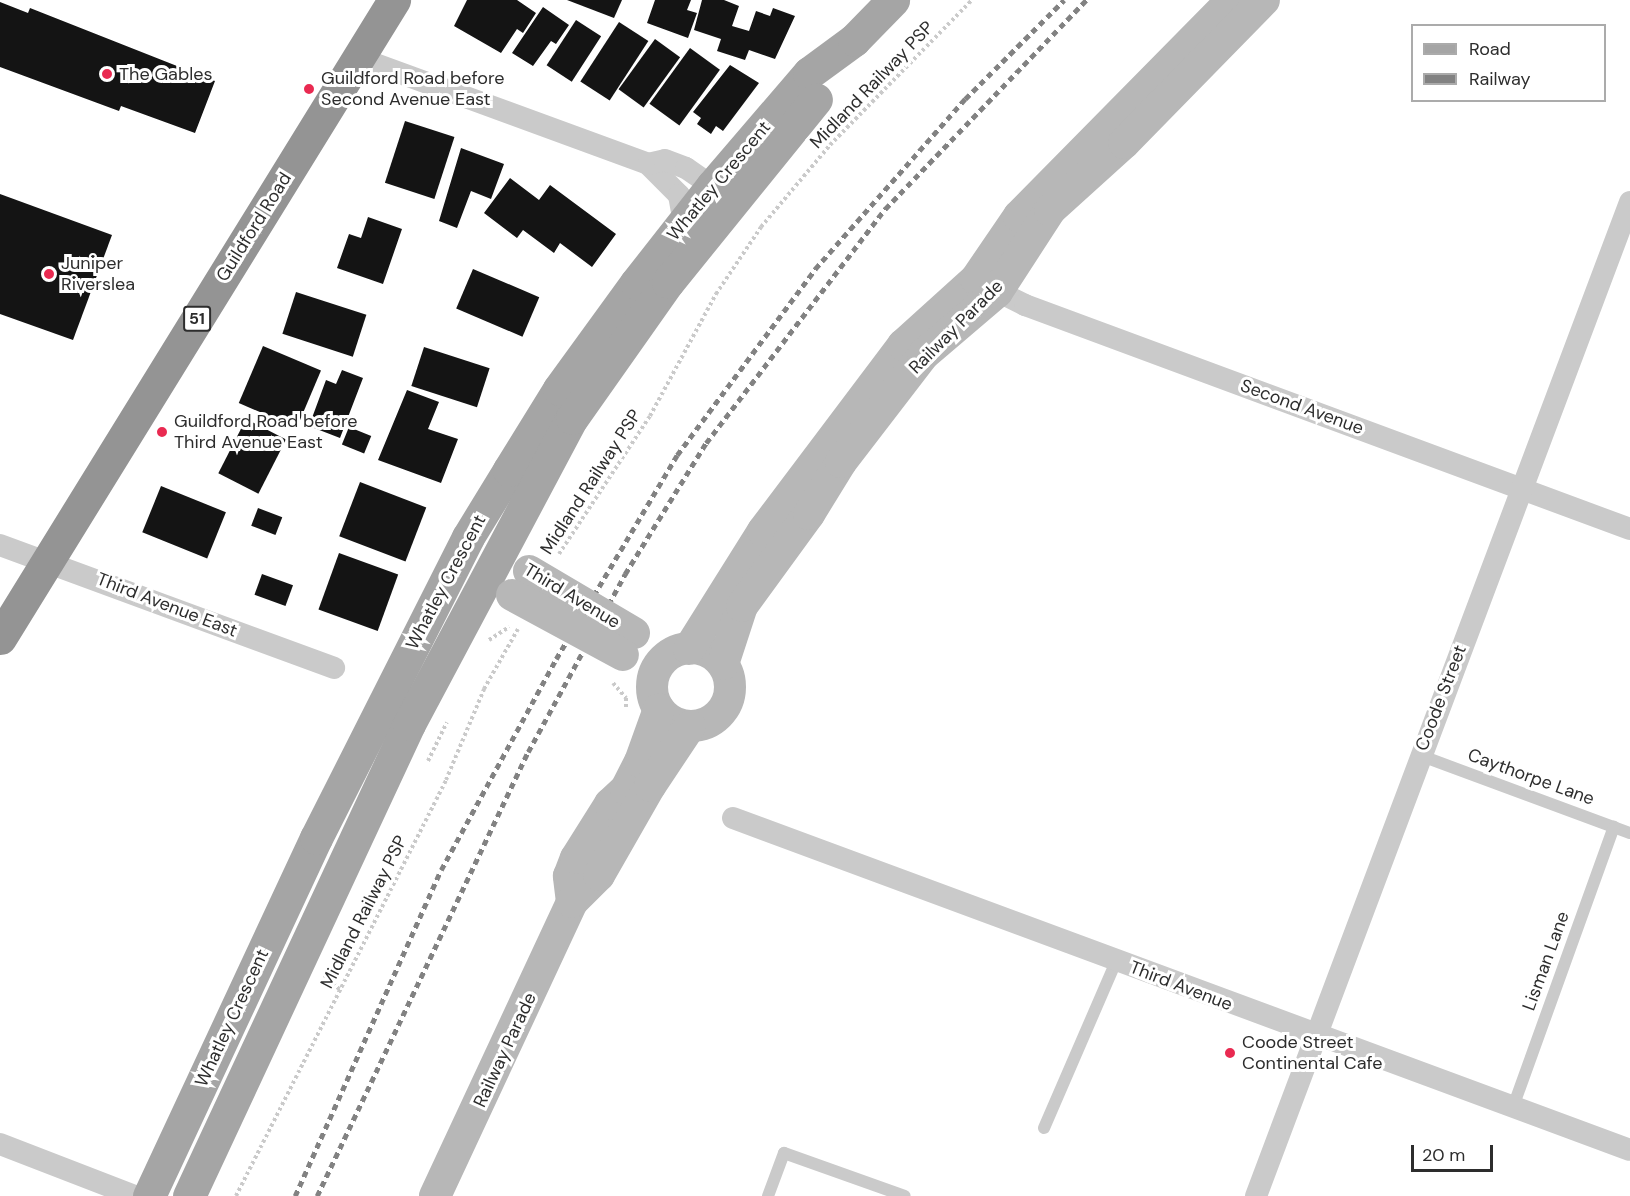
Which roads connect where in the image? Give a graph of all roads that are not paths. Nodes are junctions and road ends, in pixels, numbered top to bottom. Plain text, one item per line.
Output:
1 (394, 0) edge
2 (893, 0) edge
3 (1232, 0) edge
4 (1264, 0) edge
5 (359, 58) junction
6 (648, 164) junction
7 (717, 200) junction
8 (1630, 201) edge
9 (684, 222) junction
10 (987, 286) junction
11 (1523, 489) junction
12 (1630, 529) edge
13 (0, 545) edge
14 (461, 550) junction
15 (47, 562) junction
16 (491, 566) junction
17 (0, 638) edge
18 (628, 644) junction
19 (684, 650) junction
20 (723, 664) junction
21 (334, 668) dead end
22 (654, 677) junction
23 (659, 709) junction
24 (690, 726) junction
25 (1419, 755) junction
26 (733, 818) dead end
27 (1614, 827) junction
28 (1630, 833) edge
29 (572, 902) junction
30 (1116, 962) junction
31 (1314, 1036) junction
32 (1513, 1107) junction
33 (1044, 1128) dead end
34 (0, 1144) edge
35 (1630, 1150) edge
36 (135, 1196) edge
37 (149, 1196) edge
38 (189, 1196) edge
39 (435, 1196) edge
40 (768, 1196) edge
41 (905, 1196) edge
42 (1256, 1196) edge

1 - 5 highway, Guildford Road / 51
2 - 7 main road, Whatley Crescent
3 - 10 street, Railway Parade
4 - 10 street, Railway Parade
5 - 6 street
5 - 15 highway, Guildford Road / 51
6 - 7 street
6 - 9 street
7 - 9 main road, Whatley Crescent
7 - 16 main road, Whatley Crescent
8 - 11 street, Coode Street
9 - 14 main road, Whatley Crescent
10 - 11 street, Second Avenue
10 - 19 street, Railway Parade
10 - 20 street, Railway Parade
11 - 12 street, Second Avenue
11 - 25 street, Coode Street
13 - 15 street, Third Avenue East
14 - 16 street, Third Avenue
14 - 37 main road, Whatley Crescent
15 - 17 highway, Guildford Road / 51
15 - 21 street, Third Avenue East
16 - 18 street, Third Avenue, bridge
16 - 38 main road, Whatley Crescent
18 - 19 street, Third Avenue
18 - 22 street, Third Avenue
19 - 20 street
19 - 22 street
20 - 24 street
22 - 23 street
23 - 24 street
23 - 29 street, Railway Parade
24 - 29 street, Railway Parade
25 - 27 lane, Caythorpe Lane
25 - 31 street, Coode Street
26 - 30 street, Third Avenue
27 - 28 lane, Caythorpe Lane
27 - 32 lane, Lisman Lane
29 - 39 street, Railway Parade
30 - 31 street, Third Avenue
30 - 33 lane
31 - 32 street, Third Avenue
31 - 42 street, Coode Street
32 - 35 street, Third Avenue
34 - 36 street
40 - 41 lane

